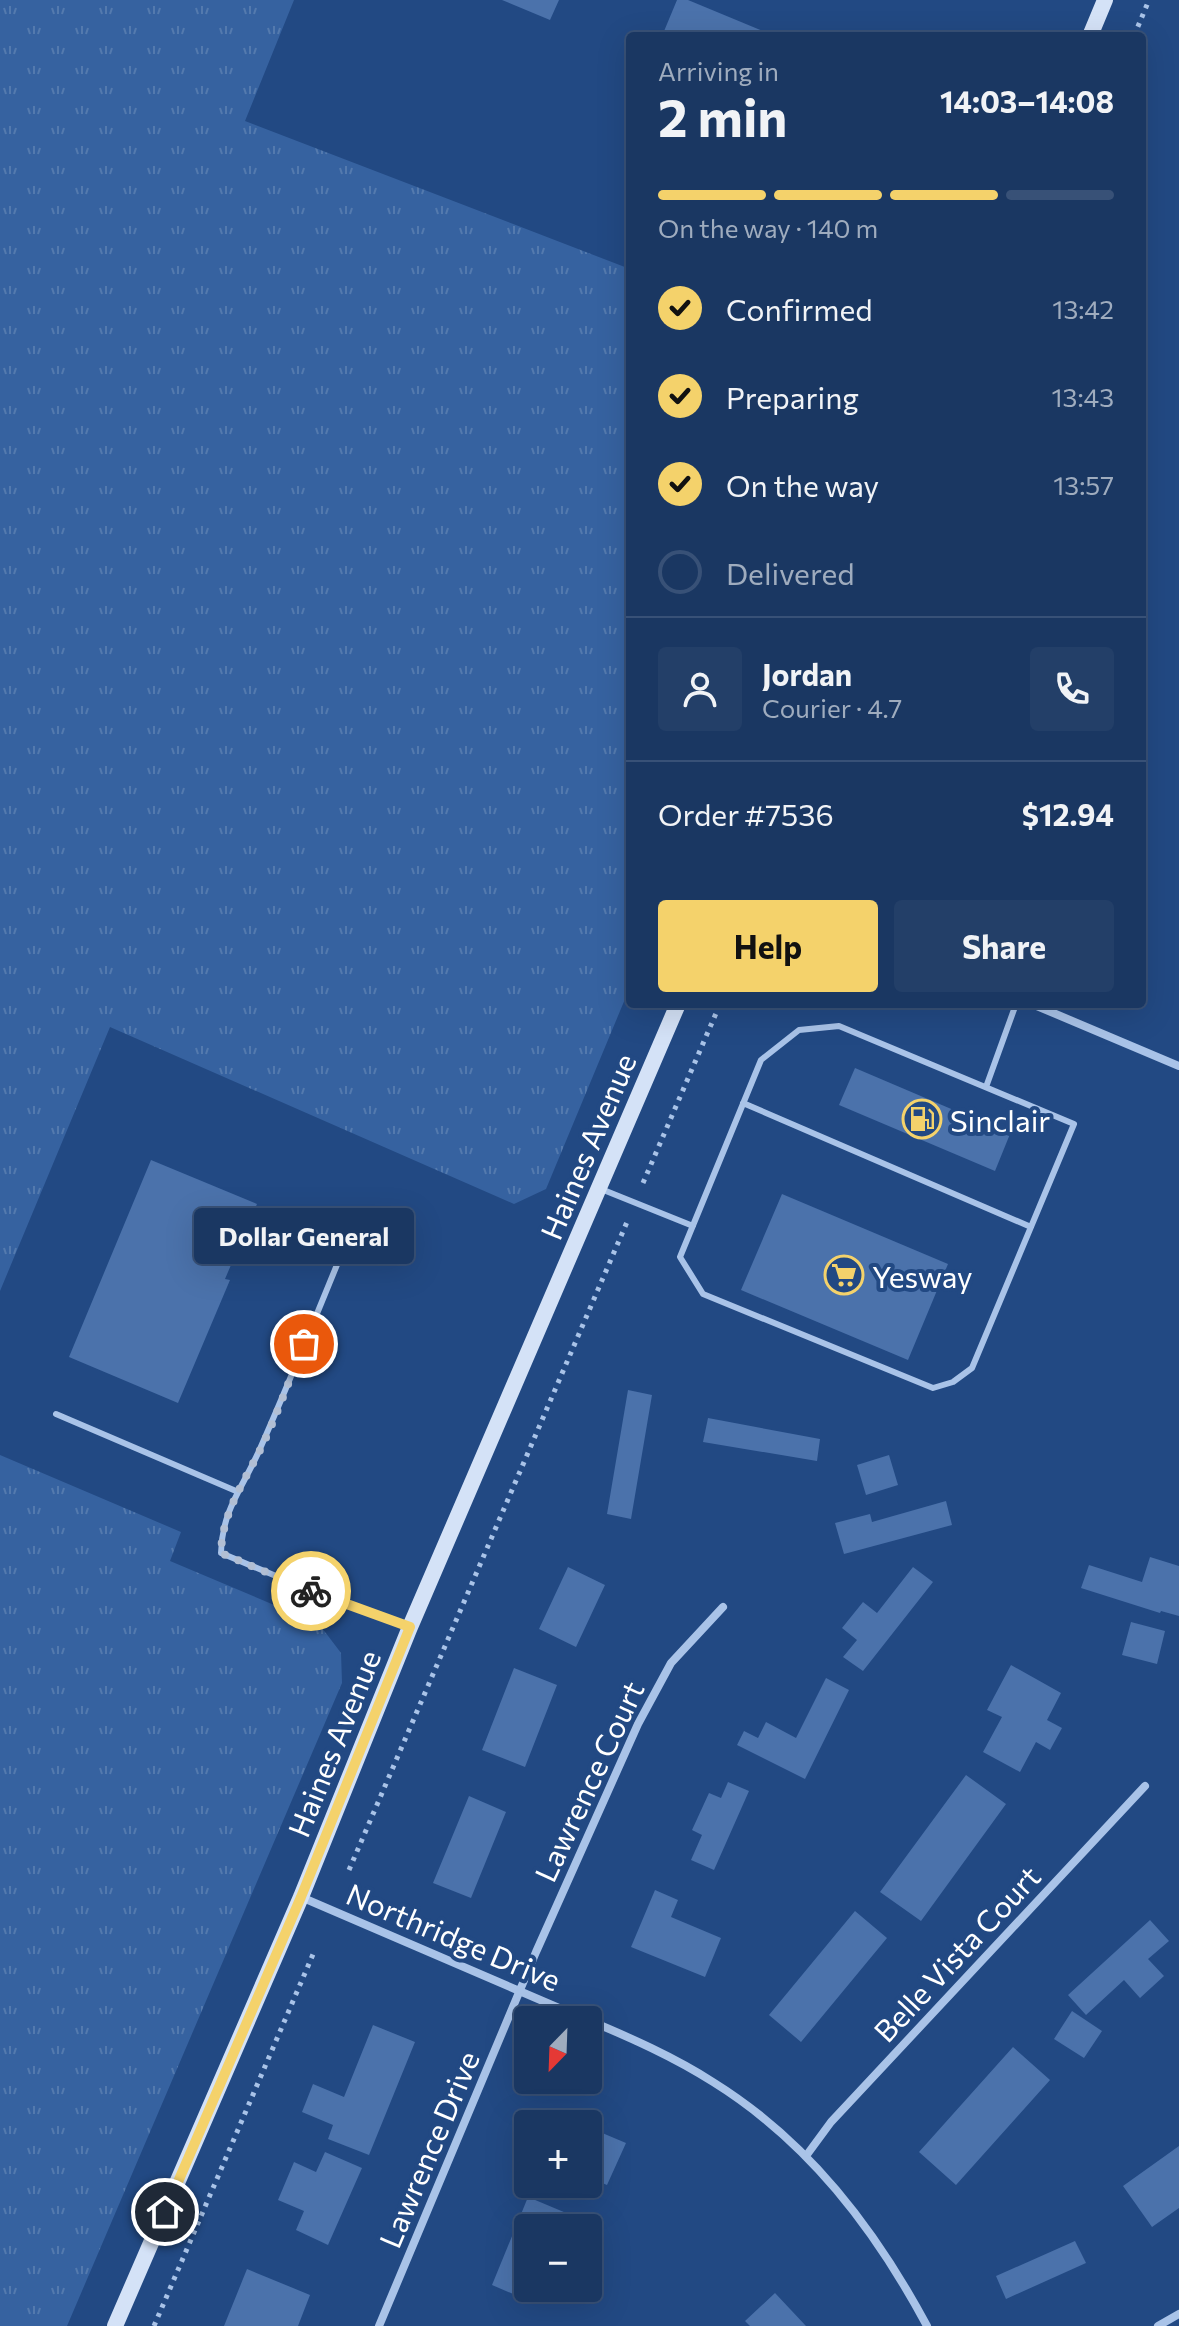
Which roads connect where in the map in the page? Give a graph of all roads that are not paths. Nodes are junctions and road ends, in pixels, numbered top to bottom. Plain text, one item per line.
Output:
1 (1105, 0) edge
2 (1092, 32) edge
3 (676, 1008) edge
4 (1015, 1008) edge
5 (1041, 1008) edge
6 (1179, 1066) edge
7 (986, 1087) junction
8 (743, 1103) junction
9 (601, 1189) junction
10 (693, 1226) junction
11 (1031, 1227) junction
12 (350, 1233) dead end
13 (56, 1414) dead end
14 (236, 1491) junction
15 (723, 1607) dead end
16 (410, 1627) junction
17 (1145, 1786) dead end
18 (301, 1897) junction
19 (521, 1992) junction
20 (554, 2006) edge
21 (602, 2026) edge
22 (806, 2156) junction
23 (1179, 2314) edge
24 (115, 2326) edge
25 (379, 2326) edge
26 (927, 2326) edge
27 (1158, 2326) edge

1 - 2 main road
3 - 9 main road, Haines Avenue
4 - 7 lane
5 - 6 street
7 - 8 lane
7 - 11 lane
8 - 10 lane
8 - 11 lane
9 - 10 lane
9 - 16 main road, Haines Avenue
10 - 11 lane
12 - 14 lane
13 - 14 lane
14 - 16 lane
15 - 19 street, Lawrence Court
16 - 18 main road, Haines Avenue
17 - 22 street, Belle Vista Court
18 - 19 street, Northridge Drive
18 - 24 main road, Haines Avenue
19 - 20 street, Northridge Drive
19 - 25 street, Lawrence Drive
21 - 22 street, Northridge Drive
22 - 26 street, Northridge Drive
23 - 27 street

